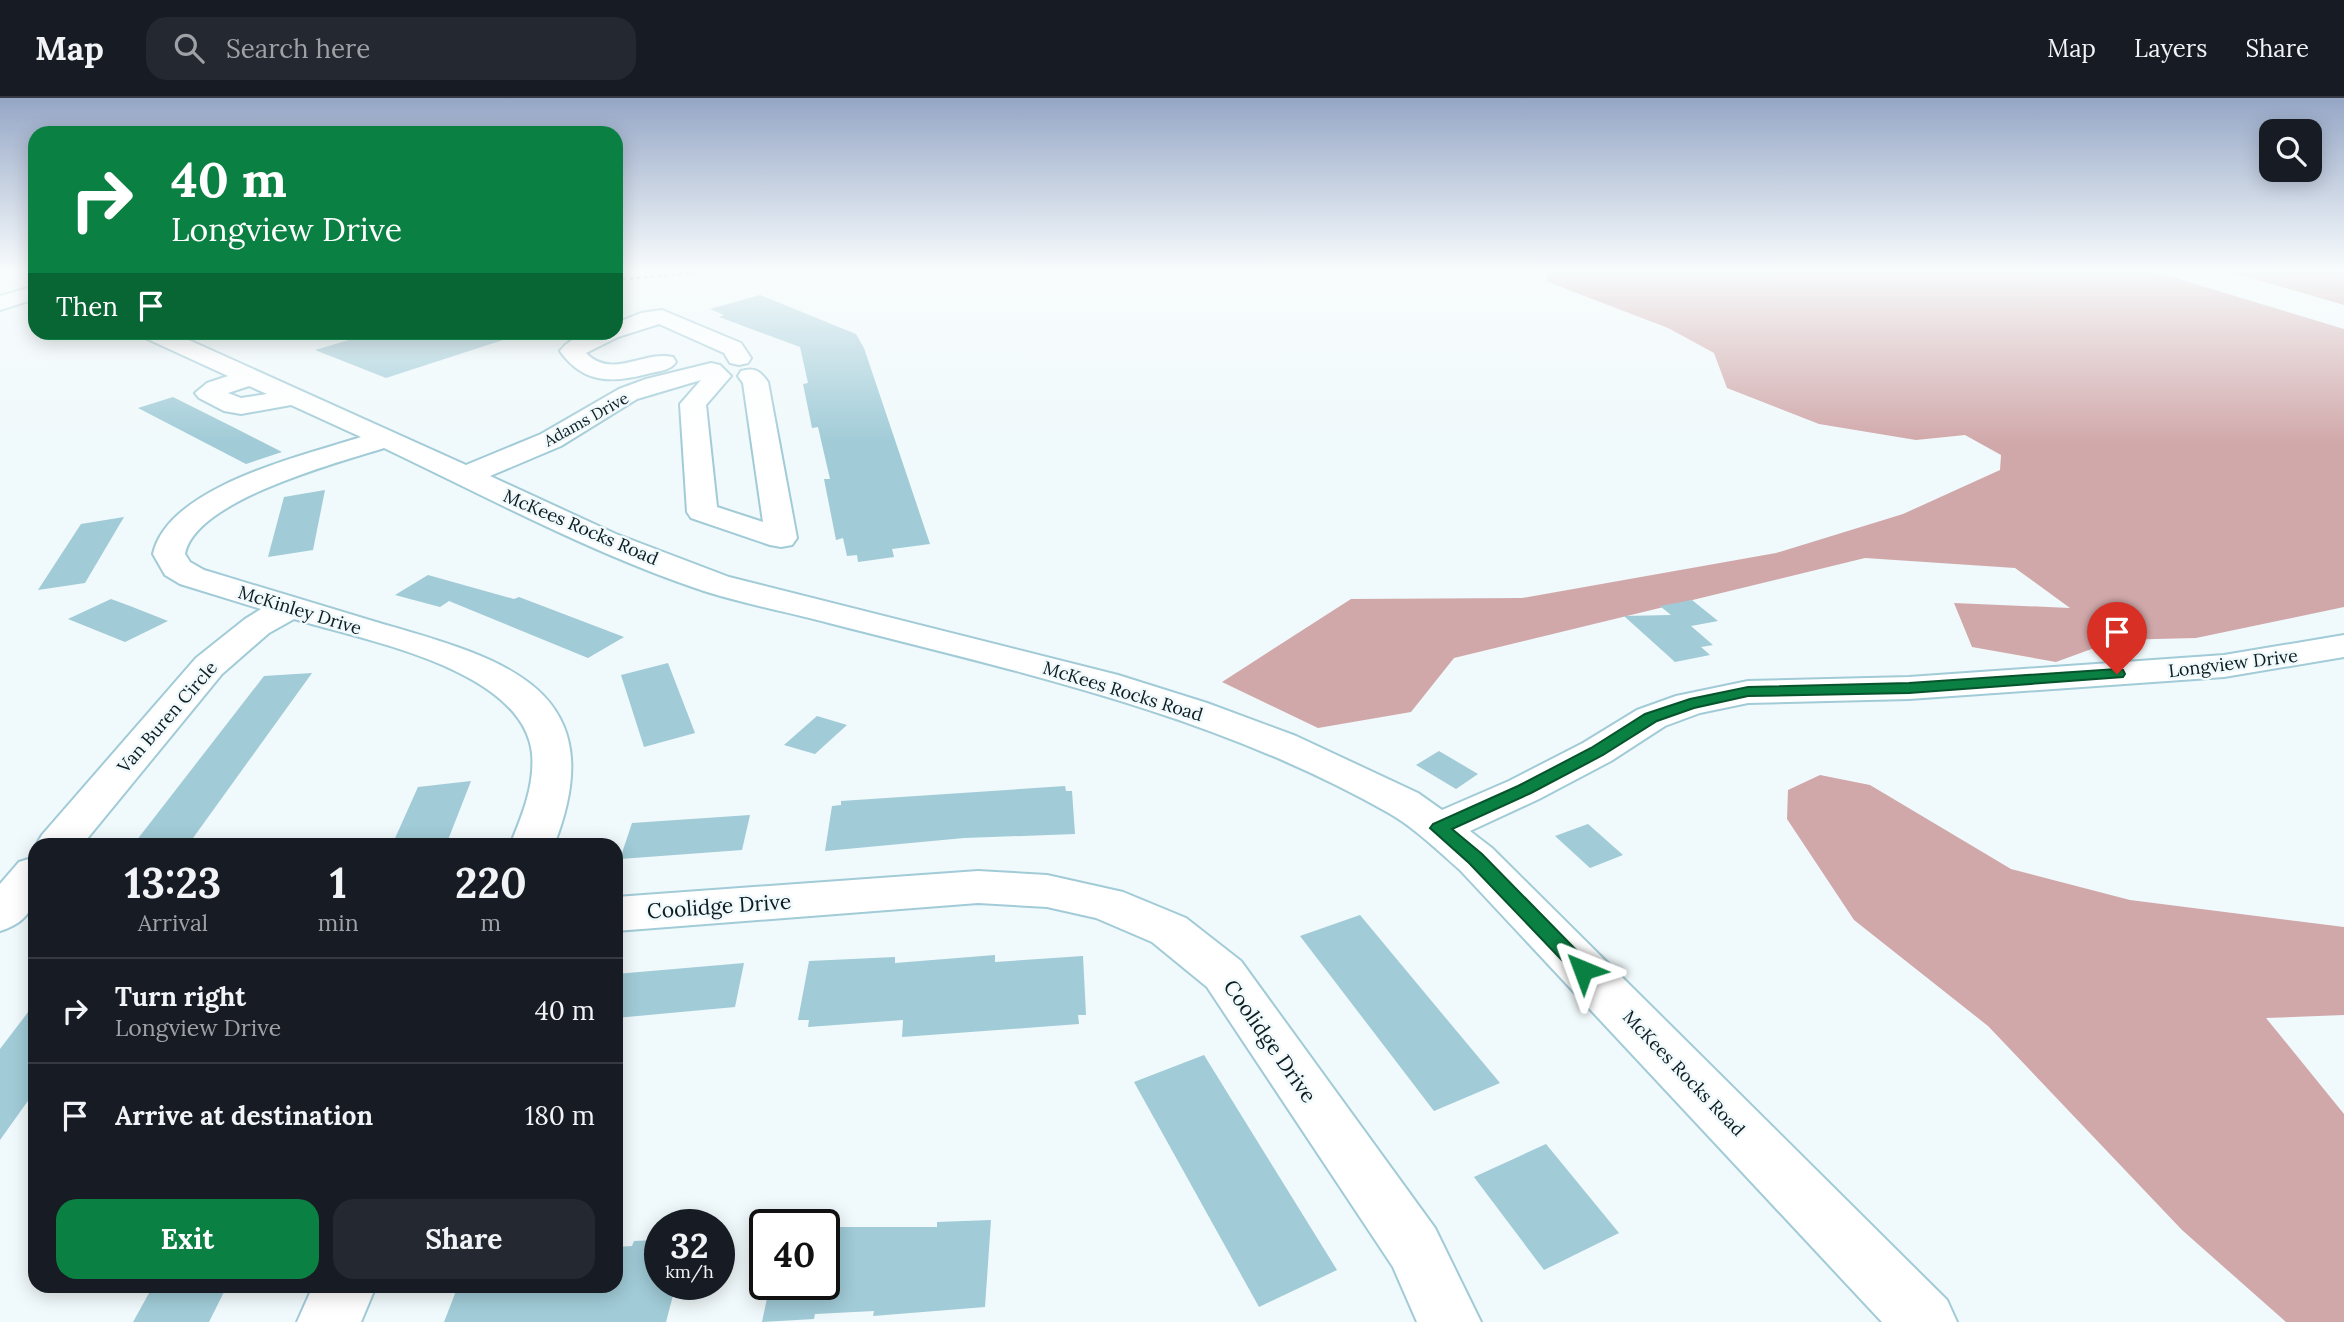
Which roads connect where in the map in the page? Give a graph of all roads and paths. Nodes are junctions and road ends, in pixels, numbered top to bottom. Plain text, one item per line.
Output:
1 (690, 329) edge
2 (623, 335) edge
3 (168, 340) edge
4 (596, 340) edge
5 (721, 367) junction
6 (248, 378) junction
7 (292, 397) junction
8 (386, 438) junction
9 (464, 476) junction
10 (291, 607) junction
11 (2344, 646) edge
12 (1439, 828) junction
13 (64, 838) edge
14 (535, 838) edge
15 (28, 881) edge
16 (623, 913) edge
17 (0, 914) edge
18 (342, 1293) edge
19 (329, 1322) edge
20 (1449, 1322) edge
21 (1925, 1322) edge

1 - 5 street
2 - 5 street
3 - 6 street, McKees Rocks Road
4 - 5 street
5 - 5 street
5 - 9 street, Adams Drive
6 - 7 street, McKees Rocks Road
6 - 7 street
7 - 8 street, McKees Rocks Road
8 - 9 street, McKees Rocks Road
8 - 10 street, McKinley Drive
9 - 12 street, McKees Rocks Road
10 - 13 street, Van Buren Circle
10 - 14 street, McKinley Drive
11 - 12 street, Longview Drive
12 - 21 street, McKees Rocks Road
15 - 17 street
16 - 20 street, Coolidge Drive
18 - 19 street

